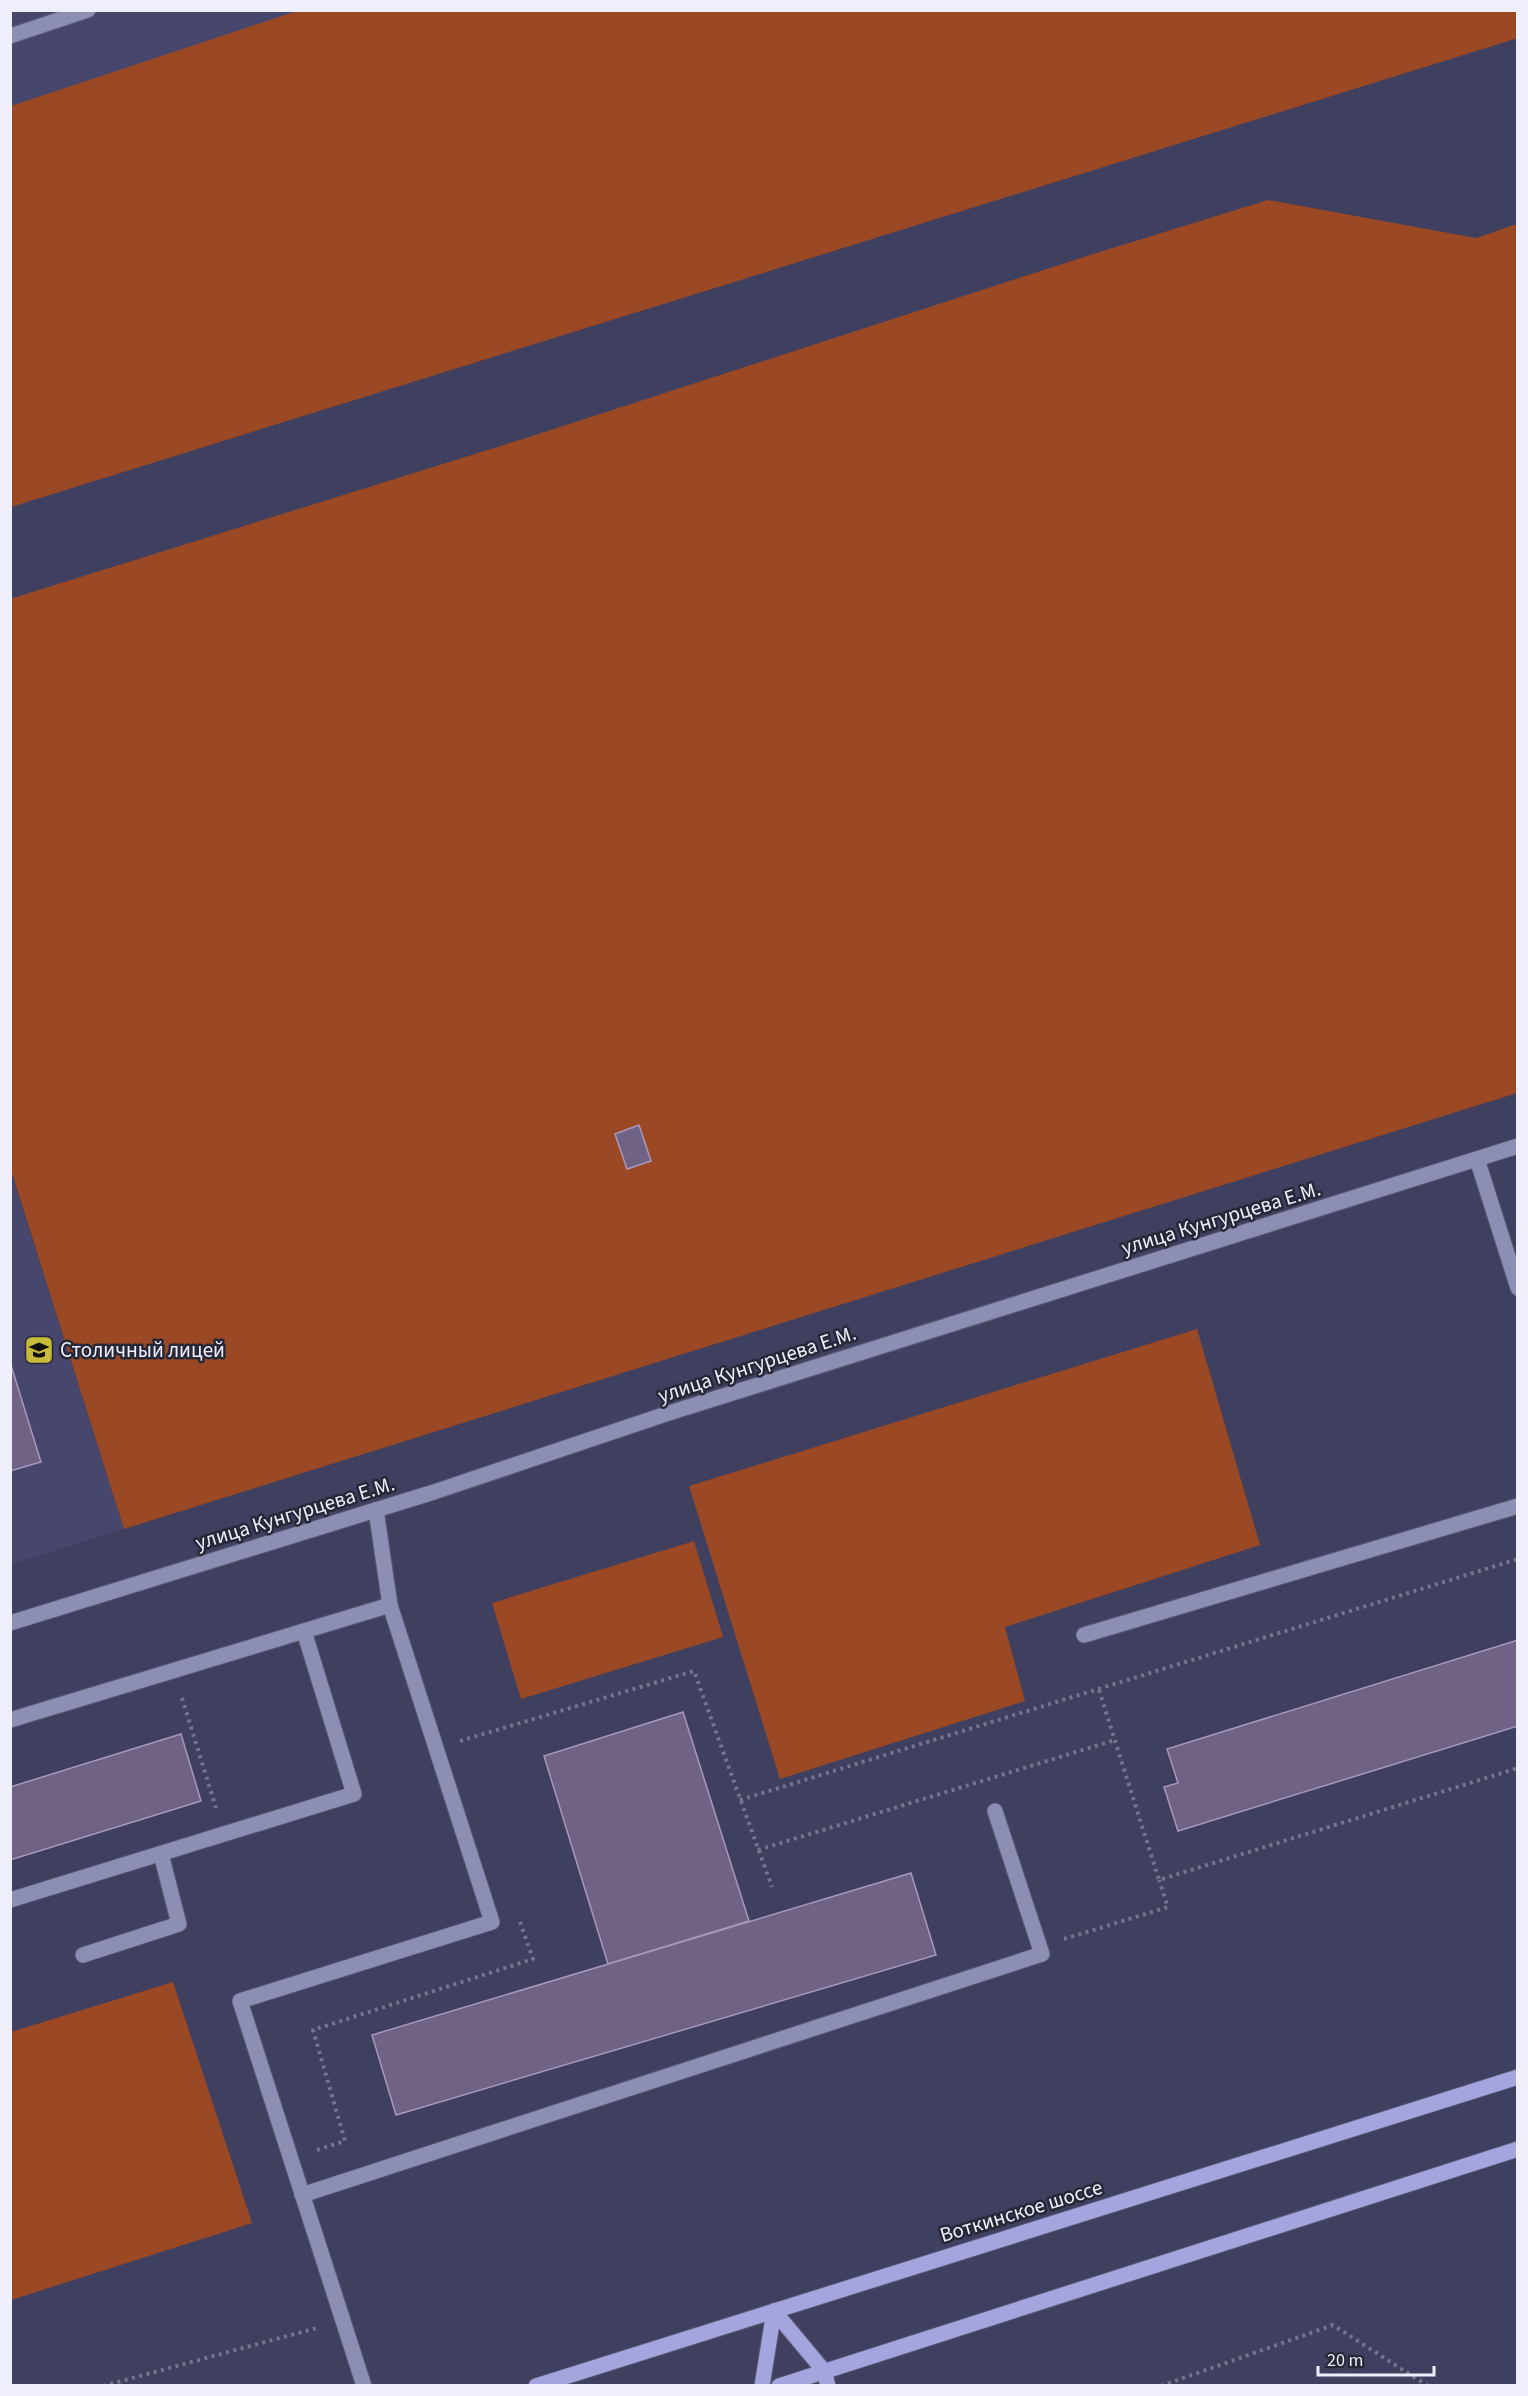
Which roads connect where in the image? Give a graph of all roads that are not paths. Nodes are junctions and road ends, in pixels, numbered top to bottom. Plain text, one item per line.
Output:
1 (88, 10) edge
2 (10, 36) edge
3 (1518, 1146) edge
4 (1477, 1159) junction
5 (1518, 1288) edge
6 (1518, 1506) edge
7 (376, 1510) junction
8 (390, 1605) junction
9 (10, 1623) edge
10 (304, 1631) junction
11 (1084, 1635) dead end
12 (10, 1720) edge
13 (995, 1810) dead end
14 (161, 1854) junction
15 (10, 1900) edge
16 (83, 1954) dead end
17 (1518, 2077) edge
18 (1518, 2149) edge
19 (302, 2195) junction
20 (774, 2311) junction
21 (826, 2378) edge
22 (364, 2385) edge
23 (536, 2385) edge
24 (762, 2385) edge
25 (779, 2385) edge

1 - 2 street
3 - 4 street, улица Кунгурцева Е.М.
4 - 5 street
4 - 7 street, улица Кунгурцева Е.М.
6 - 11 street
7 - 8 street
7 - 9 street, улица Кунгурцева Е.М.
8 - 10 street
8 - 19 street
10 - 12 street
10 - 14 street
13 - 19 street
14 - 15 street
14 - 16 street
17 - 20 main road, Воткинское шоссе
18 - 21 main road
19 - 22 street
20 - 21 main road
20 - 23 main road, Воткинское шоссе
20 - 24 main road
21 - 25 main road

